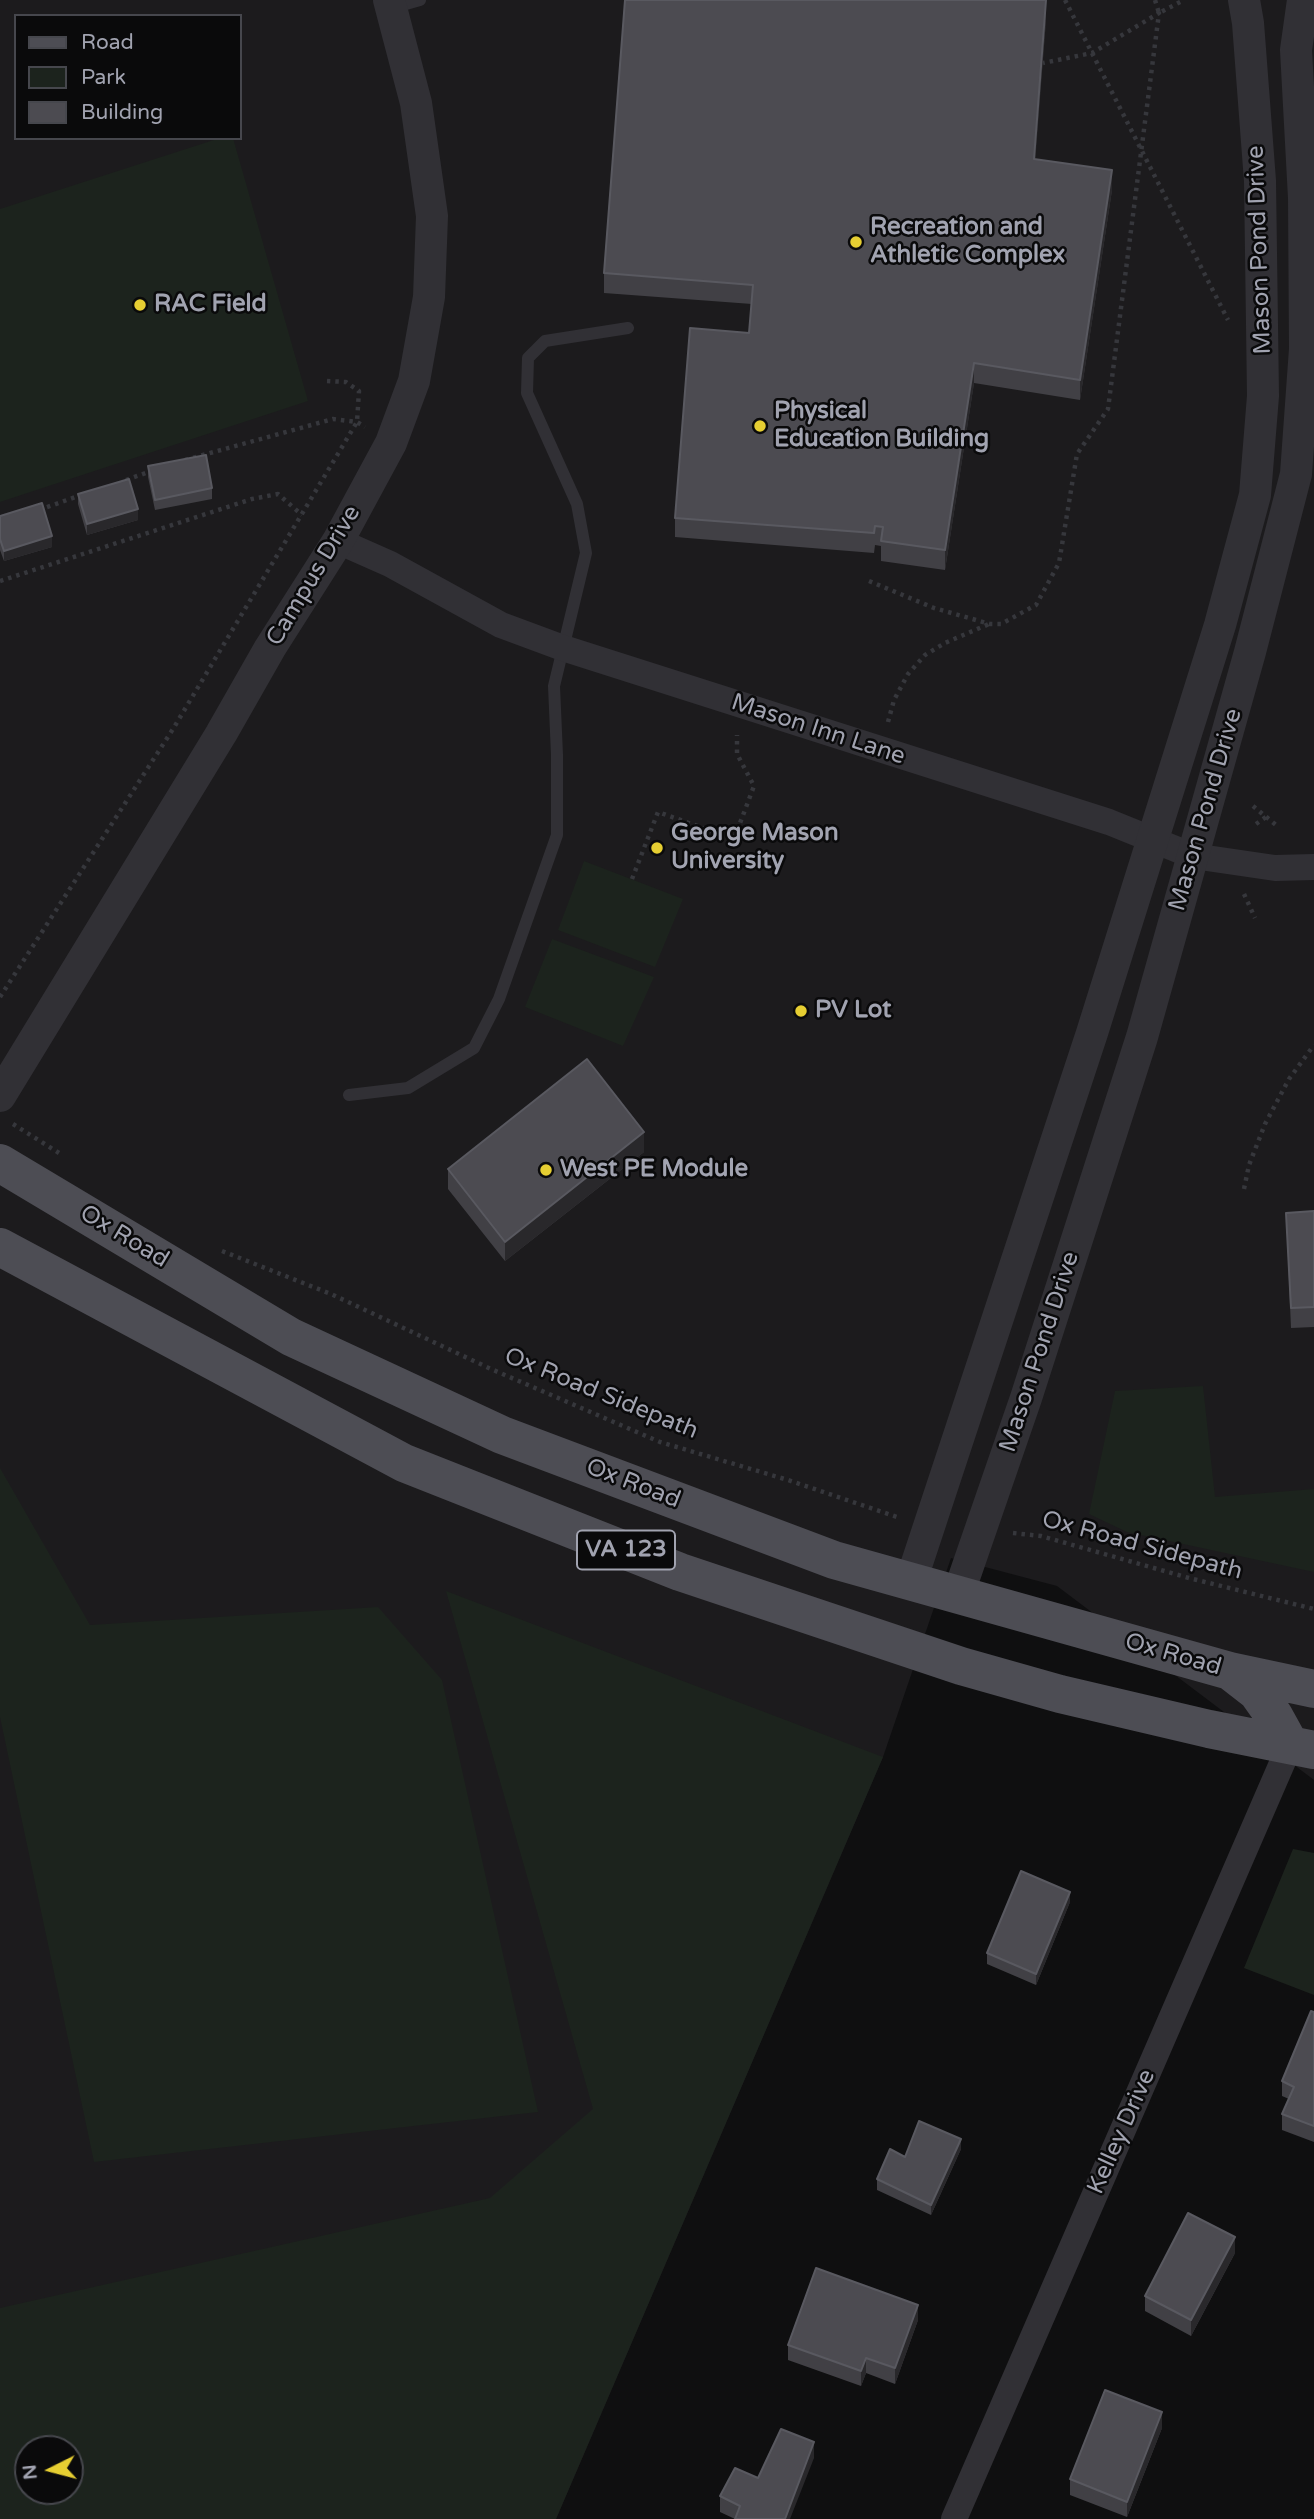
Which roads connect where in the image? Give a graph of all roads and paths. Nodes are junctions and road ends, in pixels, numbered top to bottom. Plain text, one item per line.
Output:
1 (1065, 0) edge
2 (1155, 0) edge
3 (1184, 0) edge
4 (1244, 0) edge
5 (1303, 0) edge
6 (400, 3) edge
7 (1158, 13) junction
8 (1092, 52) junction
9 (1042, 63) edge
10 (1141, 149) junction
11 (628, 328) dead end
12 (1231, 328) dead end
13 (327, 381) dead end
14 (357, 422) junction
15 (391, 443) junction
16 (183, 460) edge
17 (157, 469) edge
18 (118, 483) edge
19 (91, 492) edge
20 (26, 514) edge
21 (302, 515) junction
22 (338, 541) junction
23 (869, 581) dead end
24 (0, 582) edge
25 (990, 624) junction
26 (563, 648) junction
27 (734, 704) junction
28 (883, 751) junction
29 (1254, 806) dead end
30 (1266, 817) junction
31 (1256, 824) dead end
32 (1276, 825) dead end
33 (1153, 838) junction
34 (1193, 856) junction
35 (1314, 867) edge
36 (632, 880) dead end
37 (1244, 894) dead end
38 (1255, 918) dead end
39 (0, 997) edge
40 (1314, 1045) edge
41 (349, 1095) dead end
42 (6, 1110) edge
43 (68, 1159) dead end
44 (12, 1170) edge
45 (1244, 1189) dead end
46 (209, 1246) dead end
47 (1, 1248) edge
48 (932, 1524) junction
49 (981, 1529) junction
50 (911, 1581) junction
51 (958, 1595) junction
52 (1314, 1609) edge
53 (1230, 1671) junction
54 (1314, 1689) edge
55 (1306, 1741) edge
56 (954, 2519) edge

1 - 8 path
2 - 7 path
3 - 7 path
4 - 33 street, Mason Pond Drive
5 - 34 street, Mason Pond Drive
6 - 15 street, Campus Drive
7 - 8 path
7 - 10 path
8 - 9 path
8 - 10 path
10 - 12 path
10 - 25 path
11 - 26 lane
13 - 14 path
14 - 15 path
14 - 16 path
14 - 21 path
15 - 22 street, Campus Drive
17 - 18 path
19 - 20 path
21 - 24 path
21 - 39 path
22 - 26 street, Mason Inn Lane
22 - 42 street, Campus Drive
23 - 25 path
25 - 28 path
26 - 27 street, Mason Inn Lane
26 - 41 lane
27 - 28 street, Mason Inn Lane
27 - 36 path
28 - 33 street, Mason Inn Lane
29 - 30 path
30 - 31 path
30 - 32 path
33 - 34 street, Mason Inn Lane
33 - 48 street, Mason Pond Drive
34 - 35 street, Mason Inn Lane
34 - 49 street, Mason Pond Drive
37 - 38 path
40 - 45 path
42 - 43 path
44 - 50 main road, Ox Road / VA 123
46 - 48 path, Ox Road Sidepath
47 - 55 main road, VA 123
48 - 50 street, Mason Pond Drive
49 - 51 street, Mason Pond Drive
49 - 52 path, Ox Road Sidepath
50 - 51 main road, Ox Road / VA 123
51 - 53 main road, Ox Road / VA 123
53 - 54 main road, Ox Road / VA 123
53 - 55 main road
55 - 56 street, Kelley Drive

